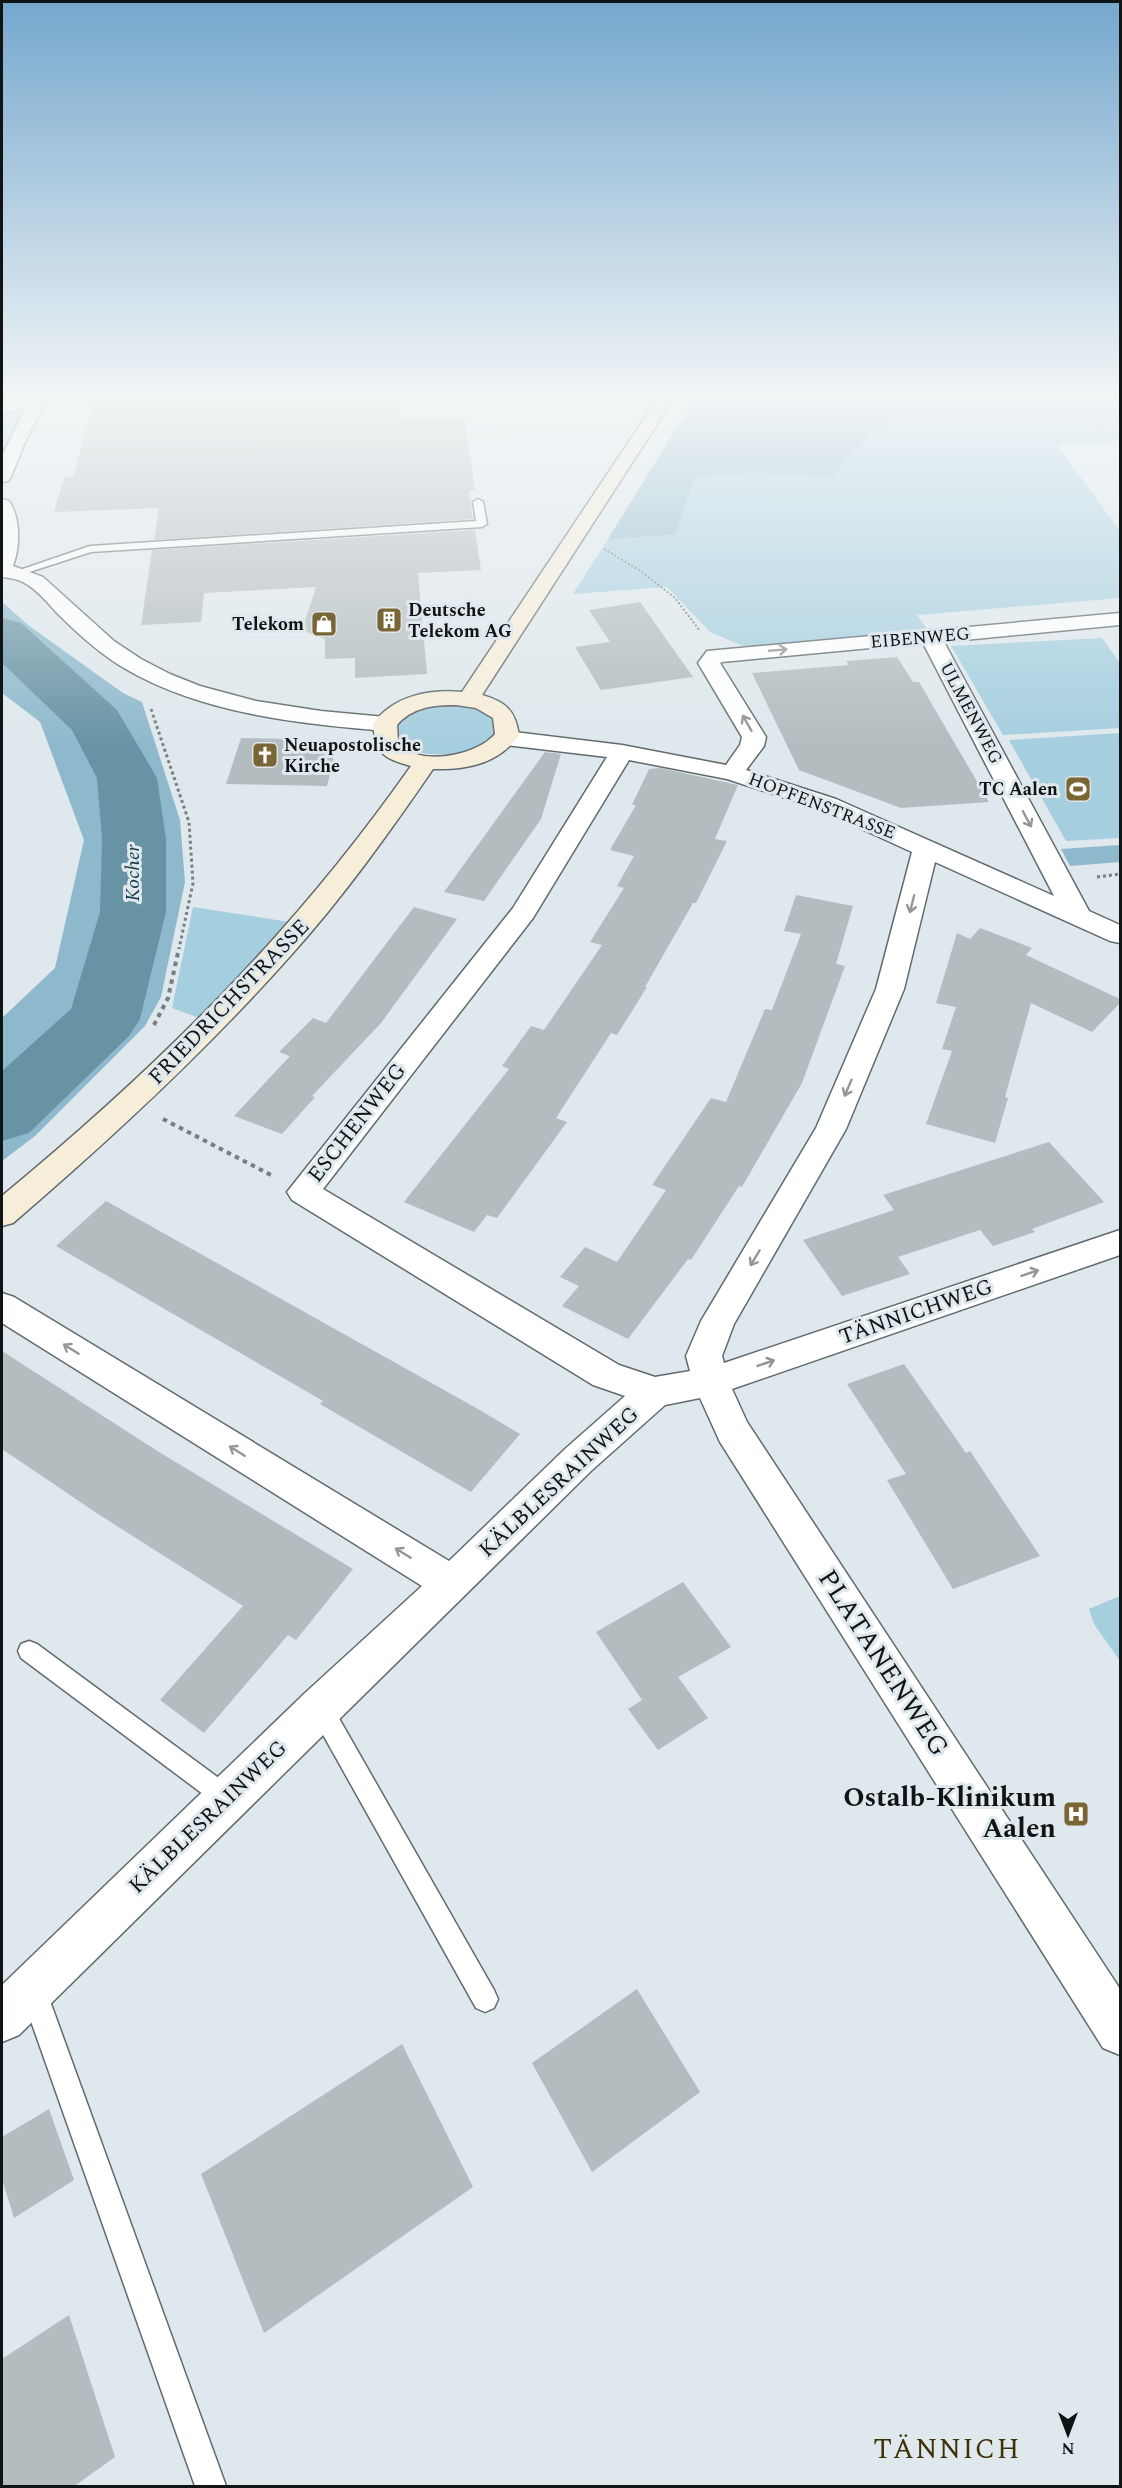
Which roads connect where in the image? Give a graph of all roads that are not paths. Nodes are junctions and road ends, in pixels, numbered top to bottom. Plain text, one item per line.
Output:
1 (4, 514) edge
2 (480, 514) edge
3 (590, 514) edge
4 (6, 571) edge
5 (1120, 620) edge
6 (931, 638) junction
7 (468, 699) junction
8 (385, 724) junction
9 (505, 738) junction
10 (622, 752) junction
11 (426, 762) junction
12 (732, 772) junction
13 (926, 847) junction
14 (1078, 916) junction
15 (1120, 934) edge
16 (2, 1214) edge
17 (1120, 1242) edge
18 (2, 1306) edge
19 (711, 1382) junction
20 (655, 1392) junction
21 (452, 1584) junction
22 (29, 1651) dead end
23 (320, 1707) junction
24 (226, 1798) junction
25 (33, 1988) junction
26 (485, 1999) dead end
27 (2, 2018) edge
28 (1120, 2031) edge
29 (211, 2487) edge

1 - 4 street
2 - 4 lane
3 - 7 main road
4 - 8 street
5 - 6 street, EIBENWEG
12 -> 6 street, EIBENWEG
6 -> 14 street, ULMENWEG
7 - 8 main road
7 - 9 main road
8 - 11 main road
9 - 10 street, HOPFENSTRASSE
9 - 11 main road
10 - 12 street, HOPFENSTRASSE
10 - 20 street, ESCHENWEG
11 - 16 main road, FRIEDRICHSTRASSE
12 - 13 street, HOPFENSTRASSE
13 - 14 street, HOPFENSTRASSE
13 -> 19 street
14 - 15 street, HOPFENSTRASSE
19 -> 17 street, TÄNNICHWEG
21 -> 18 street
19 - 20 street, KÄLBLESRAINWEG
19 - 28 street, PLATANENWEG
20 - 21 street, KÄLBLESRAINWEG
21 - 23 street, KÄLBLESRAINWEG
22 - 24 lane
23 - 24 street, KÄLBLESRAINWEG
23 - 26 lane
24 - 25 street, KÄLBLESRAINWEG
25 - 27 street, KÄLBLESRAINWEG
25 - 29 lane

